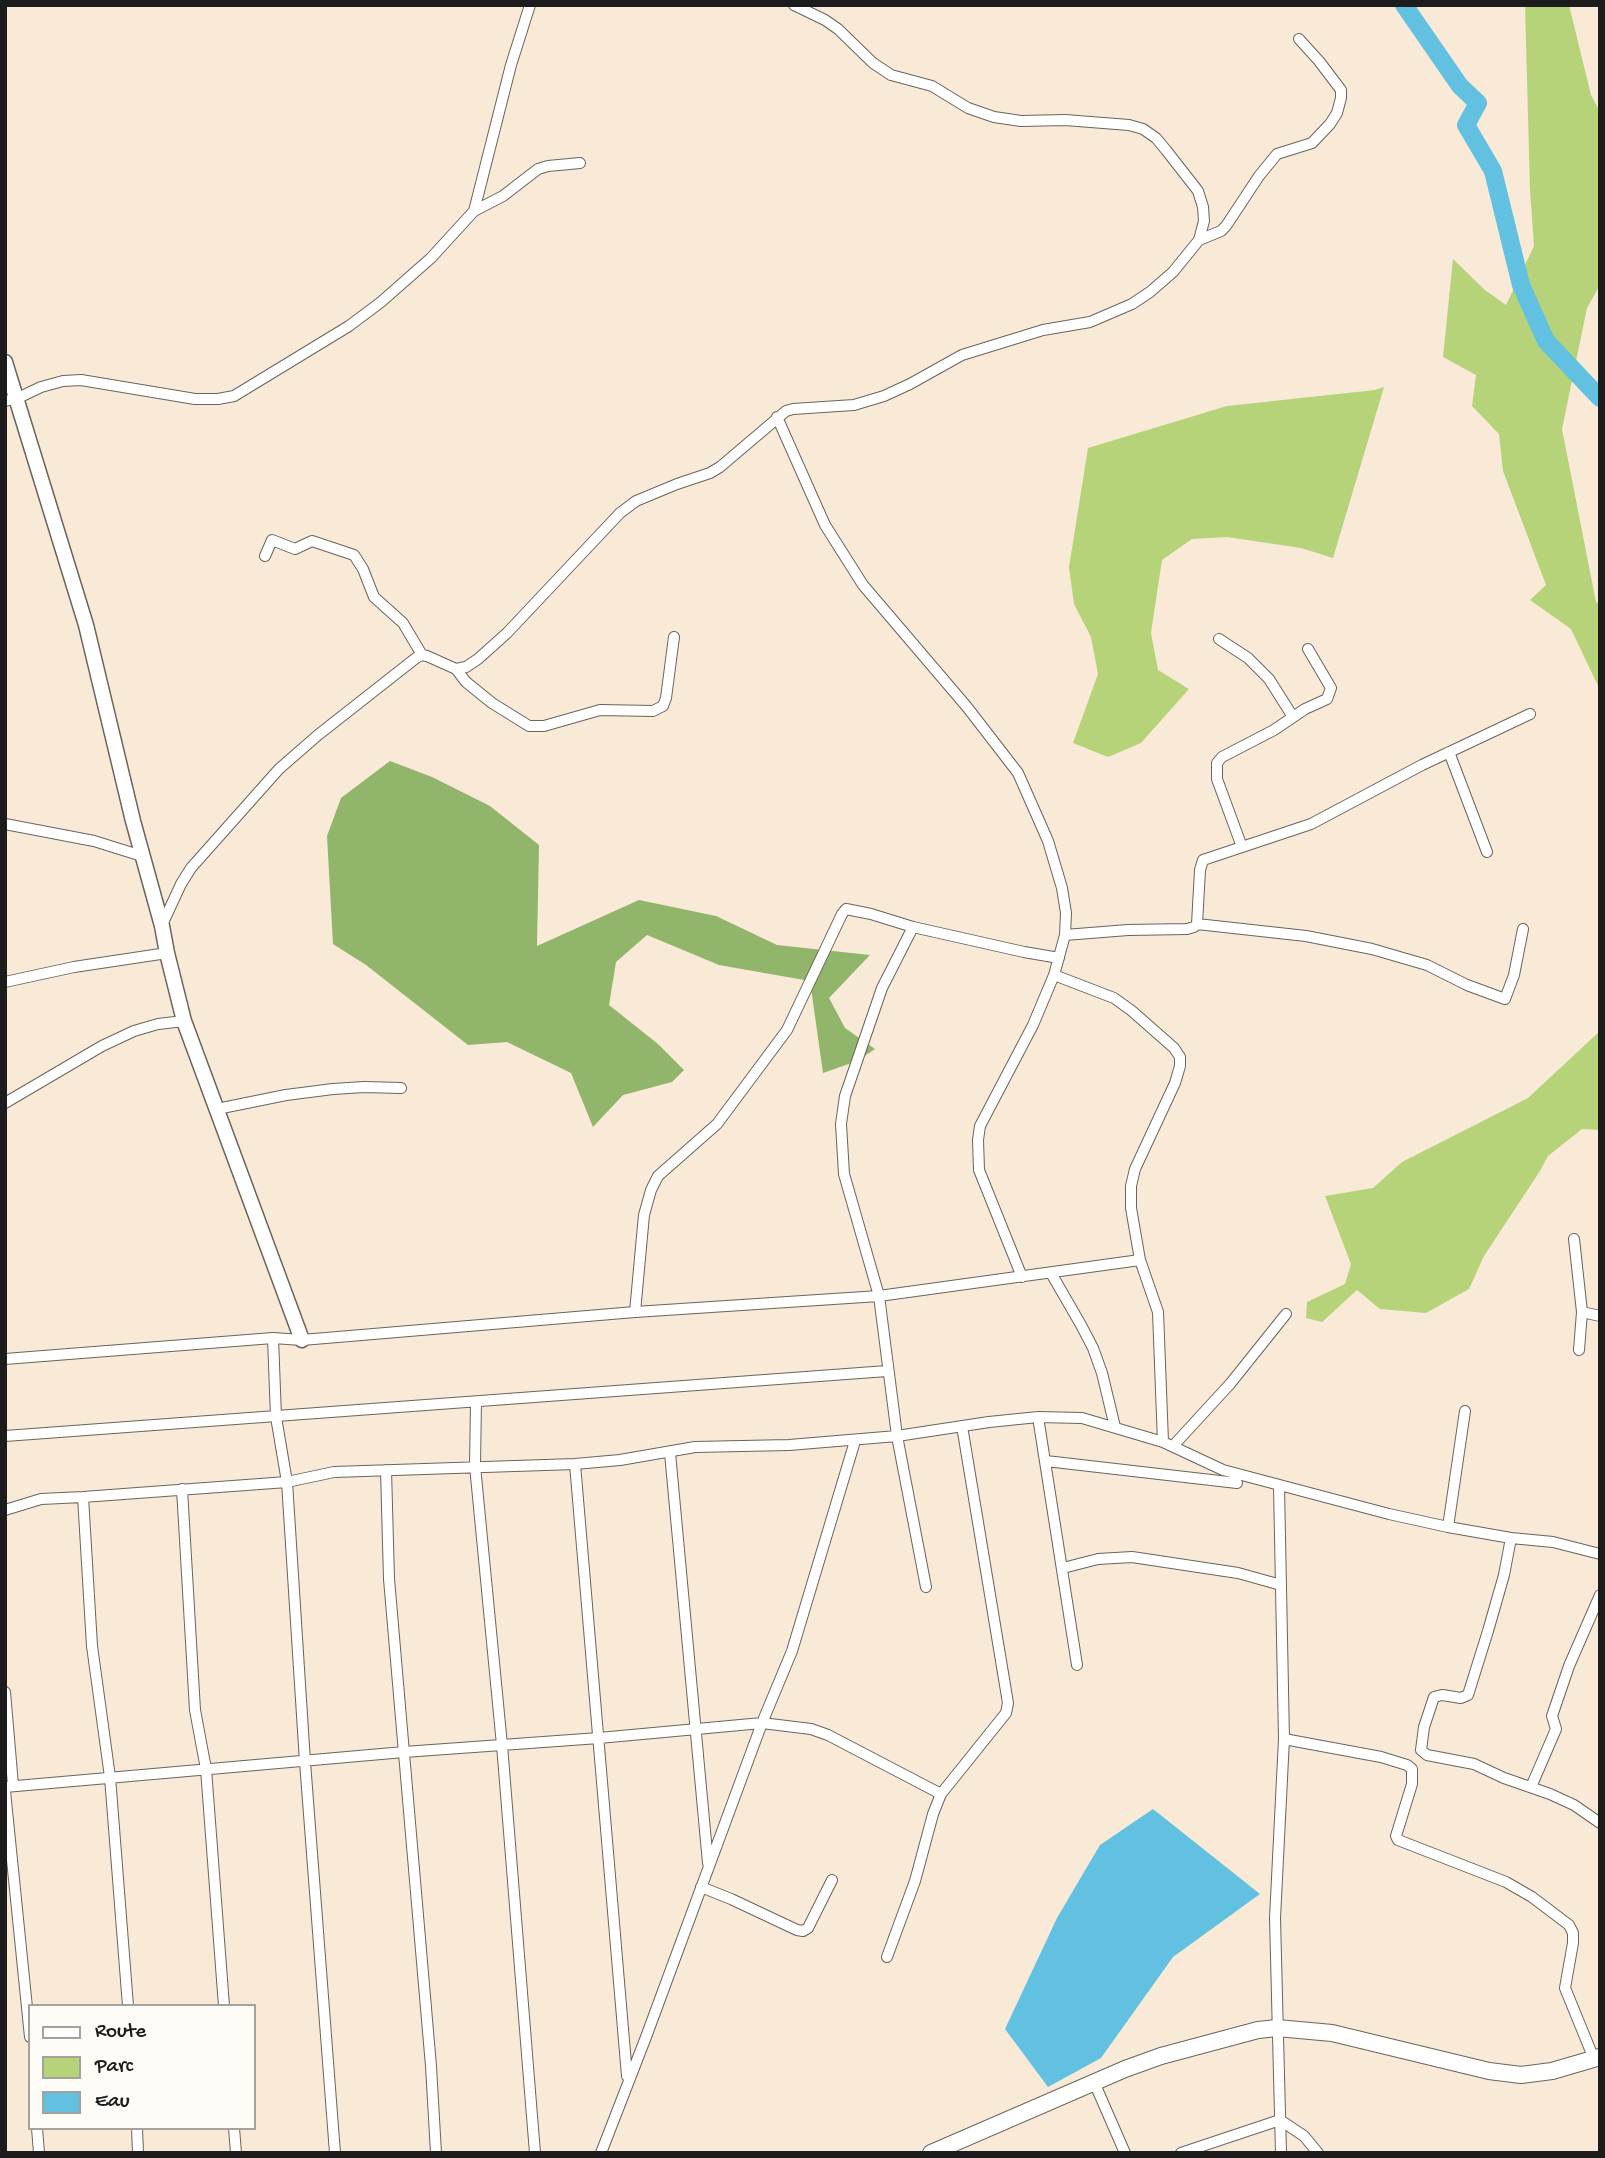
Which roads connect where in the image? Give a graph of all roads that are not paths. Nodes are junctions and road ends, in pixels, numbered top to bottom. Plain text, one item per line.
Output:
1 (530, 5) edge
2 (794, 5) edge
3 (1299, 39) dead end
4 (580, 163) dead end
5 (474, 211) junction
6 (1199, 240) junction
7 (5, 362) edge
8 (12, 399) edge
9 (777, 417) junction
10 (265, 556) dead end
11 (674, 637) dead end
12 (1219, 639) dead end
13 (1308, 649) dead end
14 (422, 655) junction
15 (456, 669) junction
16 (1530, 714) dead end
17 (1293, 718) junction
18 (1449, 752) junction
19 (5, 824) edge
20 (1242, 847) junction
21 (1487, 852) dead end
22 (142, 856) junction
23 (1197, 924) junction
24 (162, 926) junction
25 (913, 927) junction
26 (1523, 929) dead end
27 (1065, 935) junction
28 (167, 953) junction
29 (1059, 958) junction
30 (1054, 975) junction
31 (5, 982) edge
32 (184, 1021) junction
33 (401, 1088) dead end
34 (5, 1103) edge
35 (217, 1109) junction
36 (1574, 1239) dead end
37 (1140, 1260) junction
38 (1051, 1273) junction
39 (1022, 1277) junction
40 (878, 1296) junction
41 (635, 1312) junction
42 (1582, 1312) junction
43 (1286, 1314) dead end
44 (1600, 1316) edge
45 (273, 1338) junction
46 (302, 1340) junction
47 (1579, 1350) dead end
48 (5, 1359) edge
49 (887, 1371) junction
50 (476, 1402) junction
51 (1465, 1411) dead end
52 (276, 1417) junction
53 (1038, 1417) junction
54 (962, 1426) junction
55 (1115, 1427) junction
56 (5, 1436) edge
57 (897, 1436) junction
58 (855, 1441) junction
59 (1168, 1444) junction
60 (670, 1453) junction
61 (1046, 1461) junction
62 (575, 1464) junction
63 (475, 1466) junction
64 (386, 1470) junction
65 (287, 1482) junction
66 (1237, 1483) dead end
67 (1279, 1486) junction
68 (182, 1489) junction
69 (83, 1497) junction
70 (5, 1510) edge
71 (1448, 1527) junction
72 (1511, 1538) junction
73 (1600, 1554) edge
74 (1063, 1568) junction
75 (1281, 1585) junction
76 (926, 1587) dead end
77 (1600, 1595) edge
78 (1077, 1665) dead end
79 (5, 1692) edge
80 (762, 1723) junction
81 (696, 1728) junction
82 (599, 1738) junction
83 (1284, 1739) junction
84 (502, 1745) junction
85 (404, 1752) junction
86 (305, 1762) junction
87 (206, 1769) junction
88 (110, 1777) junction
89 (1531, 1787) junction
90 (8, 1788) edge
91 (941, 1794) junction
92 (1600, 1823) edge
93 (709, 1867) junction
94 (832, 1880) dead end
95 (701, 1887) junction
96 (887, 1957) dead end
97 (128, 2004) edge
98 (225, 2004) edge
99 (28, 2014) edge
100 (1277, 2028) junction
101 (1597, 2058) edge
102 (628, 2080) junction
103 (1094, 2082) junction
104 (1280, 2120) junction
105 (37, 2130) edge
106 (137, 2130) edge
107 (234, 2130) edge
108 (39, 2153) edge
109 (138, 2153) edge
110 (236, 2153) edge
111 (335, 2153) edge
112 (436, 2153) edge
113 (535, 2153) edge
114 (601, 2153) edge
115 (931, 2153) edge
116 (1125, 2153) edge
117 (1181, 2153) edge
118 (1281, 2153) edge
119 (1318, 2153) edge

1 - 5 street
2 - 6 street
3 - 6 street
4 - 5 street
5 - 8 street
6 - 9 street
7 - 8 street
8 - 22 street
9 - 15 street
9 - 27 street
10 - 14 street
11 - 15 street
12 - 17 street
13 - 17 street
14 - 15 street
14 - 24 street
16 - 18 street
17 - 20 street
18 - 20 street
18 - 21 street
19 - 22 street
20 - 23 street
22 - 24 street
23 - 26 street
23 - 27 street
24 - 28 street
25 - 29 street
25 - 40 street
25 - 41 street
27 - 29 street
28 - 31 street
28 - 32 street
29 - 30 street
30 - 37 street
30 - 39 street
32 - 34 street
32 - 35 street
33 - 35 street
35 - 46 street
36 - 42 street
37 - 38 street
37 - 59 street
38 - 39 street
38 - 55 street
39 - 40 street
40 - 41 street
40 - 49 street
41 - 46 street
42 - 44 street
42 - 47 street
43 - 59 street
45 - 46 street
45 - 48 street
45 - 52 street
49 - 50 street
49 - 57 street
50 - 52 street
50 - 63 street
51 - 71 street
52 - 56 street
52 - 65 street
53 - 54 street
53 - 55 street
53 - 61 street
54 - 57 street
54 - 91 street
55 - 59 street
57 - 58 street
57 - 76 street
58 - 60 street
58 - 80 street
59 - 67 street
60 - 62 street
60 - 81 street
61 - 66 street
61 - 74 street
62 - 63 street
62 - 82 street
63 - 64 street
63 - 84 street
64 - 65 street
64 - 85 street
65 - 68 street
65 - 86 street
67 - 71 street
67 - 75 street
68 - 69 street
68 - 87 street
69 - 70 street
69 - 88 street
71 - 72 street
72 - 73 street
72 - 89 street
74 - 75 street
74 - 78 street
75 - 83 street
77 - 89 street
79 - 90 street
80 - 81 street
80 - 91 street
80 - 93 street
81 - 82 street
81 - 93 street
82 - 84 street
82 - 102 street
83 - 100 street
83 - 101 street
84 - 85 street
84 - 113 street
85 - 86 street
85 - 112 street
86 - 87 street
86 - 111 street
87 - 88 street
87 - 98 street
88 - 90 street
88 - 97 street
89 - 92 street
90 - 99 street
91 - 96 street
93 - 95 street
94 - 95 street
95 - 102 street
100 - 101 main road
100 - 103 main road
100 - 104 street
102 - 114 street
103 - 115 main road
103 - 116 street
104 - 117 street
104 - 118 street
104 - 119 street
105 - 108 street
106 - 109 street
107 - 110 street

